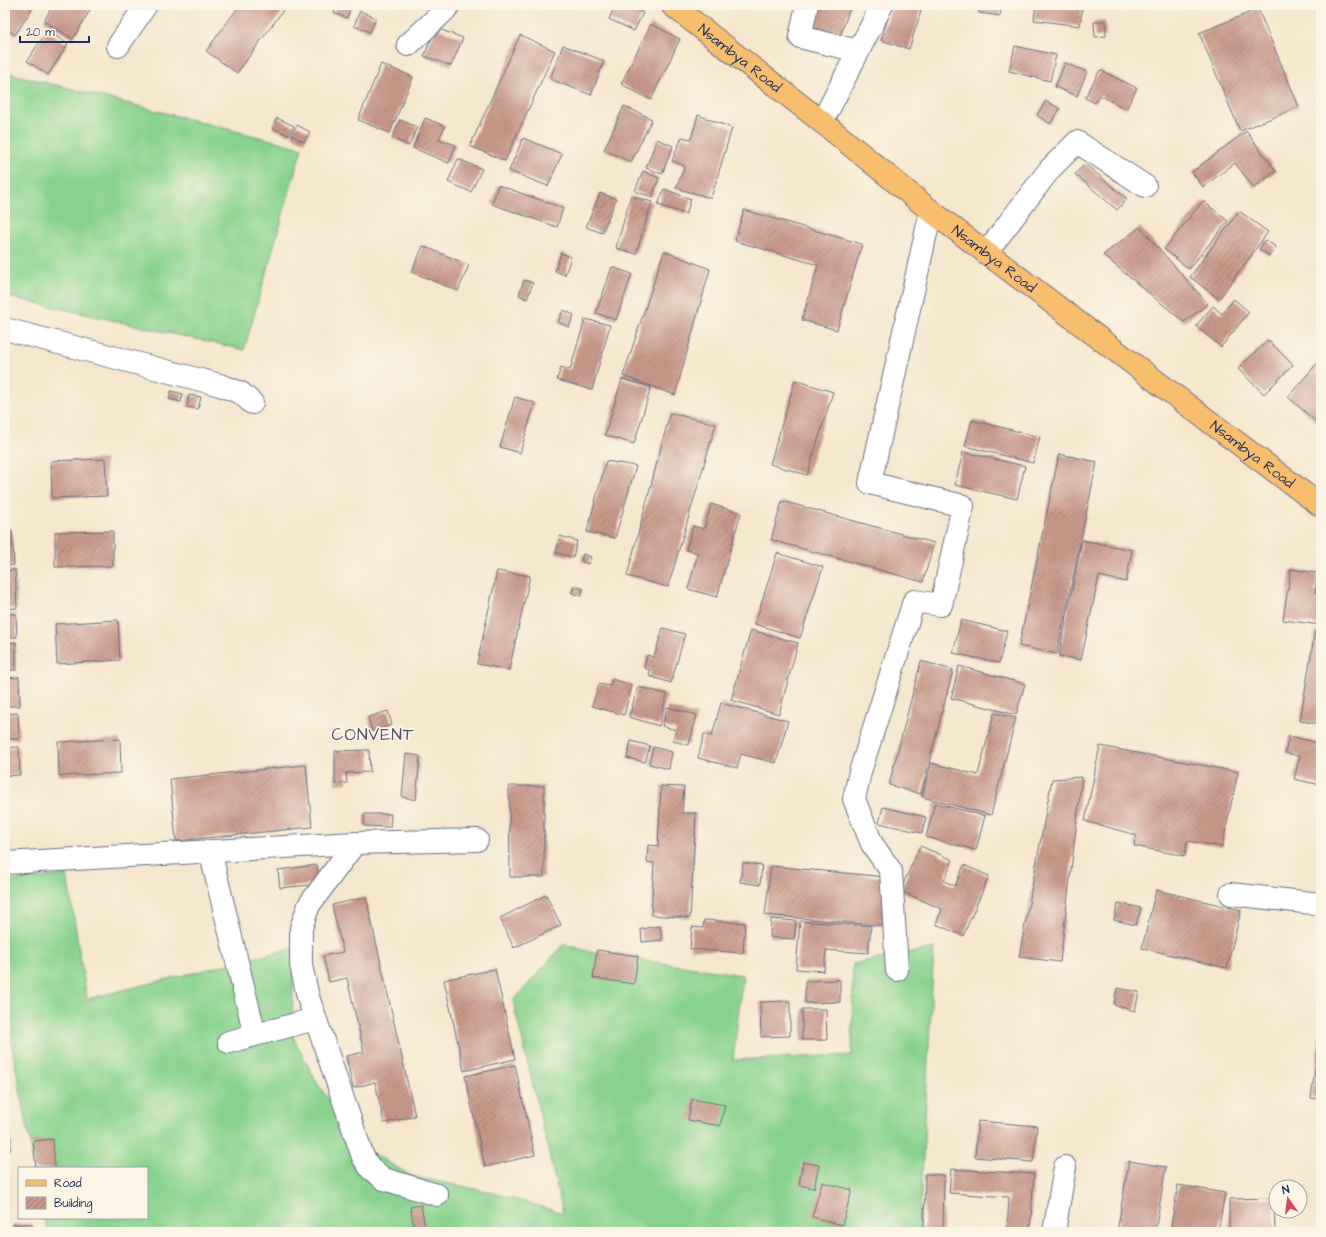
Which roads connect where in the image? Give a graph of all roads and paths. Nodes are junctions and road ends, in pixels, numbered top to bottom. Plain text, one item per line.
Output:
1 (146, 5) edge
2 (449, 5) edge
3 (672, 5) edge
4 (807, 5) edge
5 (882, 5) edge
6 (408, 44) dead end
7 (118, 46) dead end
8 (858, 51) junction
9 (822, 122) junction
10 (1144, 186) dead end
11 (931, 211) junction
12 (986, 253) junction
13 (5, 329) edge
14 (252, 403) dead end
15 (1321, 506) edge
16 (477, 840) dead end
17 (354, 844) junction
18 (210, 851) junction
19 (5, 863) edge
20 (1231, 894) dead end
21 (1321, 904) edge
22 (897, 970) dead end
23 (315, 1019) junction
24 (254, 1035) junction
25 (229, 1042) dead end
26 (1065, 1167) dead end
27 (437, 1195) dead end
28 (1054, 1232) edge

1 - 7 street
2 - 6 street
3 - 9 main road, Nsambya Road
4 - 8 street
5 - 8 street
8 - 9 street
9 - 11 main road, Nsambya Road
10 - 12 street
11 - 12 main road, Nsambya Road
11 - 22 street
12 - 15 main road, Nsambya Road
13 - 14 street
16 - 17 street
17 - 18 street
17 - 23 street
18 - 19 street
18 - 24 street
20 - 21 street
23 - 24 street
23 - 27 street
24 - 25 street
26 - 28 street

